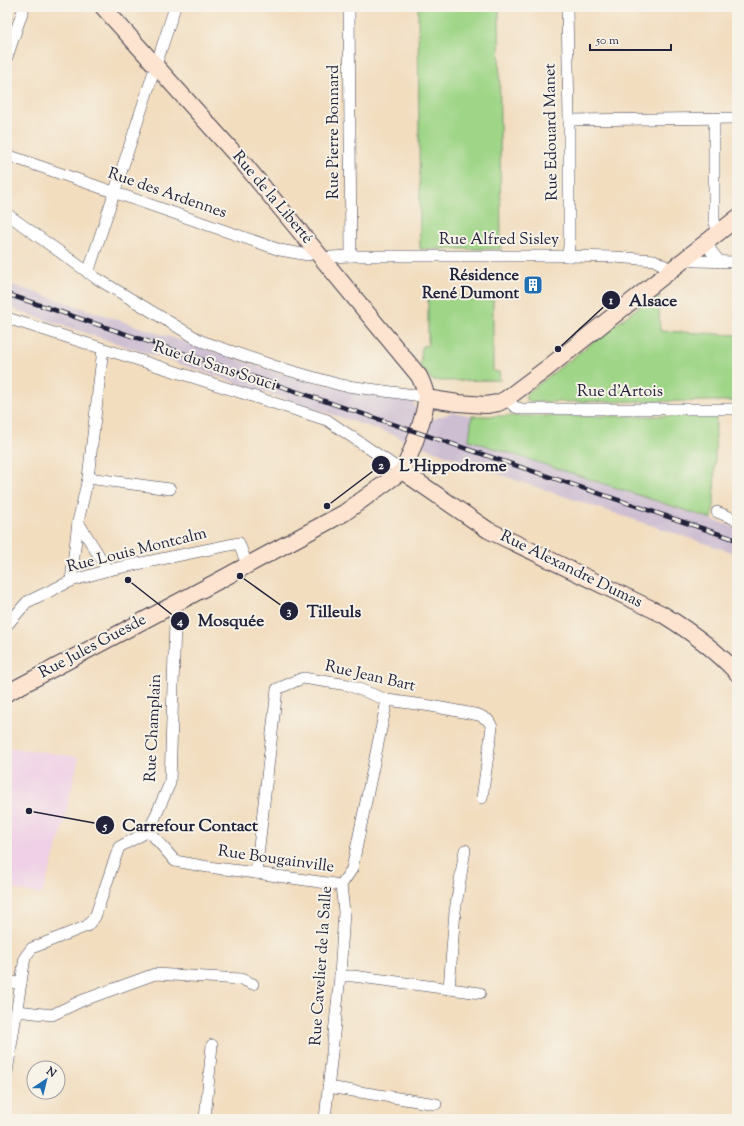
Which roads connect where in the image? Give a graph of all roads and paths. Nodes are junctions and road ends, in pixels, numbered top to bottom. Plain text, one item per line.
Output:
1 (24, 7) edge
2 (103, 7) edge
3 (175, 7) edge
4 (349, 7) edge
5 (567, 7) edge
6 (7, 57) edge
7 (156, 66) junction
8 (714, 118) junction
9 (737, 118) edge
10 (569, 120) junction
11 (7, 154) edge
12 (115, 192) junction
13 (7, 214) edge
14 (737, 218) edge
15 (713, 237) junction
16 (321, 256) junction
17 (351, 256) junction
18 (568, 256) junction
19 (686, 260) junction
20 (720, 262) junction
21 (737, 262) edge
22 (672, 270) junction
23 (88, 273) junction
24 (7, 318) edge
25 (103, 349) junction
26 (426, 398) junction
27 (506, 399) junction
28 (737, 408) edge
29 (402, 471) junction
30 (88, 478) junction
31 (170, 489) dead end
32 (717, 512) dead end
33 (737, 520) edge
34 (78, 522) junction
35 (247, 565) junction
36 (108, 570) junction
37 (71, 581) junction
38 (173, 605) junction
39 (7, 625) edge
40 (737, 673) edge
41 (7, 693) edge
42 (387, 700) junction
43 (482, 798) dead end
44 (149, 831) junction
45 (465, 850) dead end
46 (256, 872) junction
47 (341, 885) junction
48 (340, 976) junction
49 (7, 982) edge
50 (21, 983) junction
51 (253, 984) dead end
52 (449, 989) junction
53 (480, 993) dead end
54 (17, 1011) junction
55 (212, 1045) dead end
56 (7, 1072) edge
57 (328, 1087) junction
58 (436, 1104) dead end
59 (205, 1119) edge
60 (325, 1119) edge

1 - 6 street
2 - 7 street, Rue de la Liberté
3 - 7 street
4 - 17 street, Rue Pierre Bonnard
5 - 10 street, Rue Edouard Manet
7 - 12 street
7 - 16 street, Rue de la Liberté
8 - 9 street
8 - 10 street
8 - 15 street
10 - 18 street, Rue Edouard Manet
11 - 12 street, Rue des Ardennes
12 - 16 street, Rue des Ardennes
12 - 23 street
13 - 23 street
14 - 15 street
15 - 19 street
15 - 20 street
16 - 17 street, Rue Alfred Sisley
16 - 26 street, Rue de la Liberté
17 - 18 street, Rue Alfred Sisley
18 - 22 street, Rue Alfred Sisley
19 - 20 street
19 - 22 street
20 - 21 street
22 - 27 street
23 - 26 street
24 - 25 street, Rue du Sans Souci
25 - 29 street, Rue du Sans Souci
25 - 30 street
26 - 27 street
26 - 29 street, Rue Jules Guesde
27 - 28 street, Rue d'Artois
29 - 35 street, Rue Jules Guesde
29 - 40 street, Rue Alexandre Dumas
30 - 31 street
30 - 34 street
32 - 33 street
34 - 36 street
34 - 37 street
35 - 36 street, Rue Louis Montcalm
35 - 38 street, Rue Jules Guesde
36 - 37 street, Rue Louis Montcalm
37 - 39 street, Rue Louis Montcalm
38 - 41 street, Rue Jules Guesde
38 - 44 street, Rue Champlain
42 - 43 street, Rue Jean Bart
42 - 46 street, Rue Jean Bart
42 - 47 street, Rue Cavelier de la Salle
44 - 46 street, Rue Bougainville
44 - 50 street
45 - 52 street
46 - 47 street, Rue Bougainville
47 - 48 street, Rue Cavelier de la Salle
48 - 52 street
48 - 57 street, Rue Cavelier de la Salle
49 - 50 street
50 - 54 street
51 - 54 street
52 - 53 street
54 - 56 street
55 - 59 street
57 - 58 street
57 - 60 street, Rue Cavelier de la Salle

